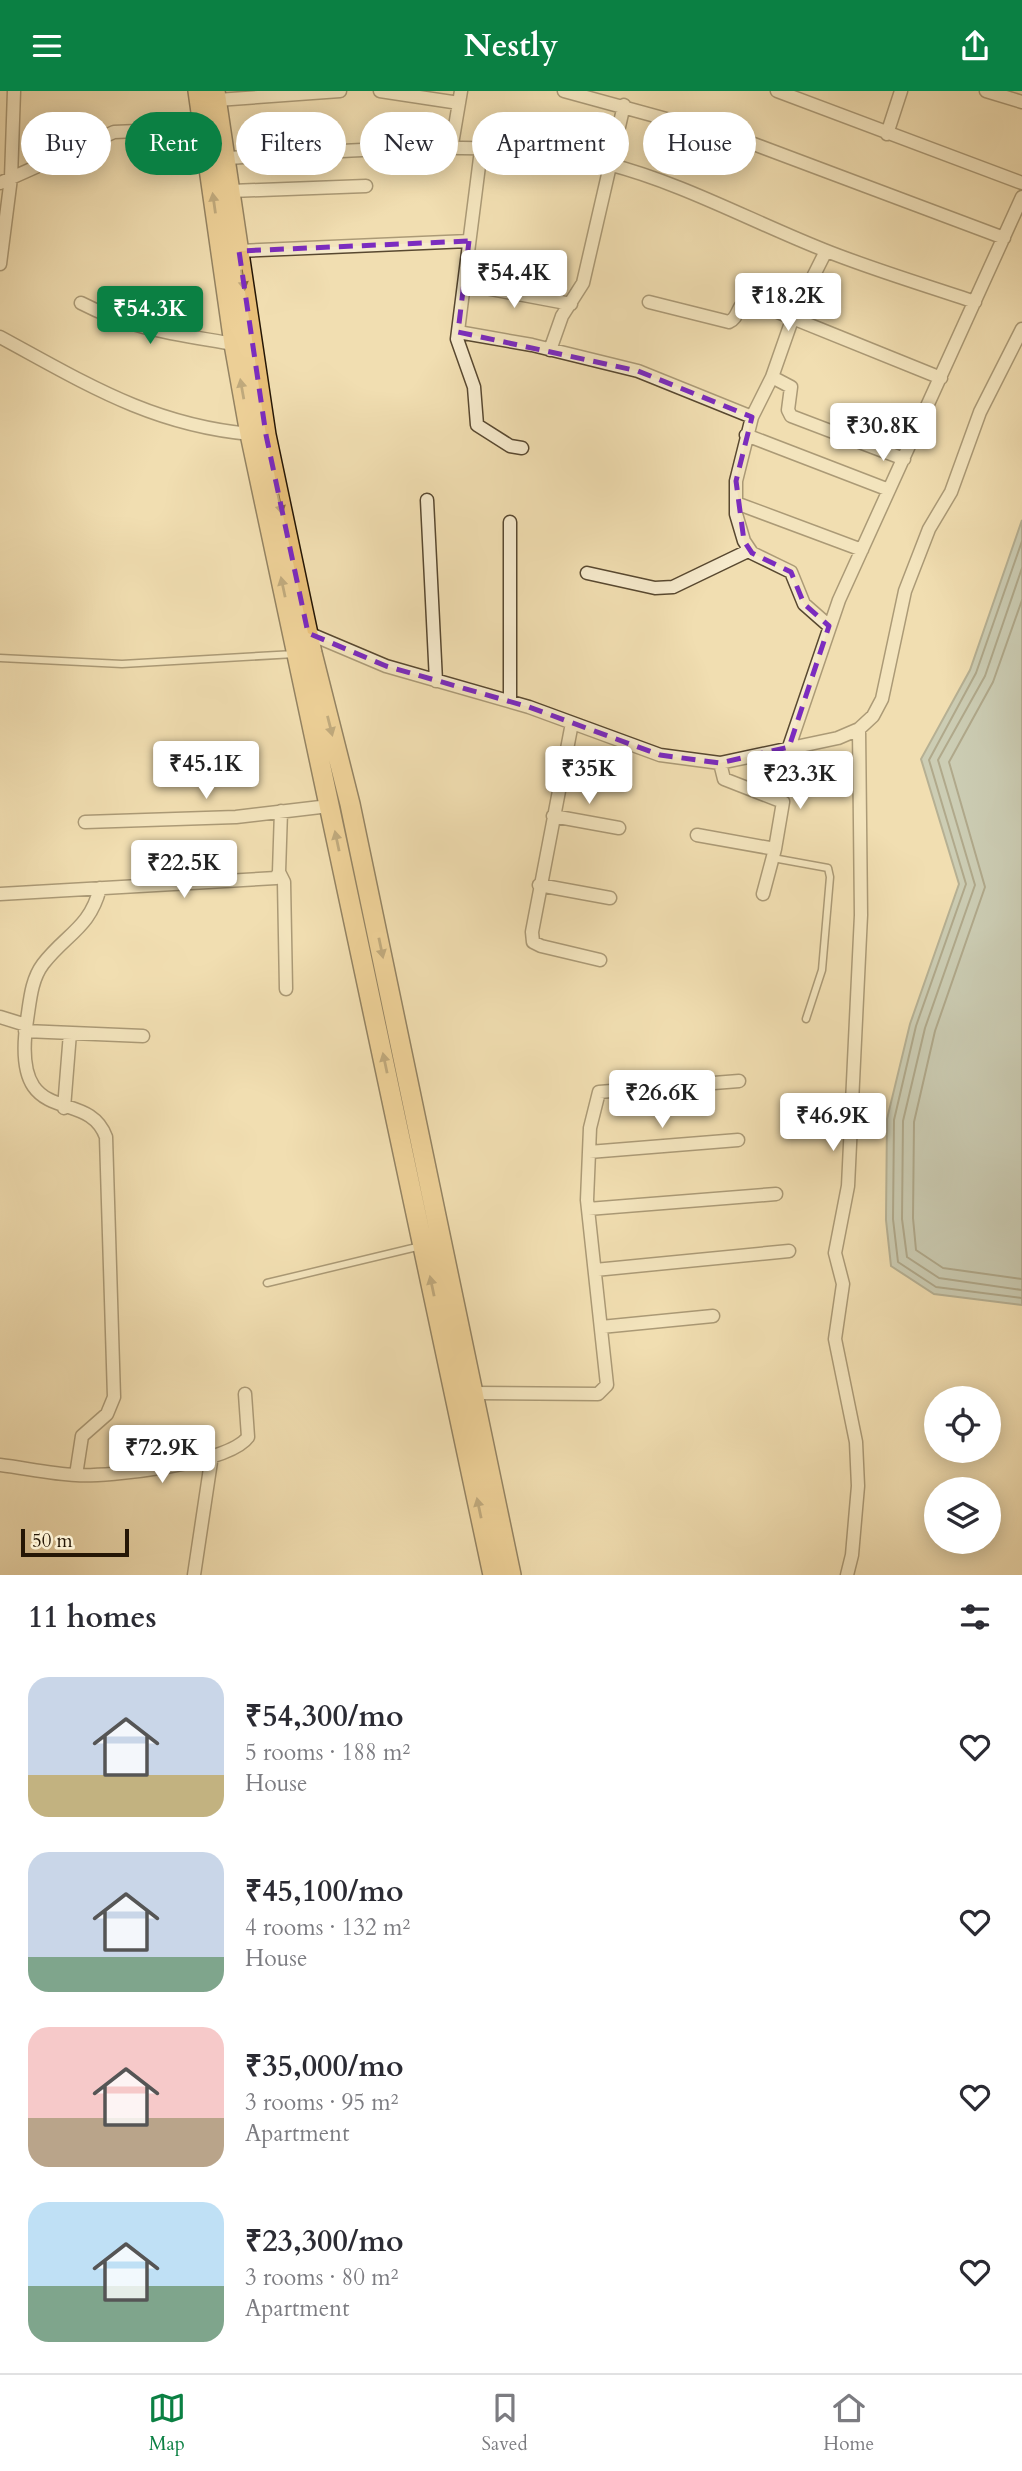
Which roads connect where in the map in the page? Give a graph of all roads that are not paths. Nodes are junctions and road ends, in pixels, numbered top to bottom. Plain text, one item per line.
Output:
1 (14, 91) edge
2 (198, 91) edge
3 (340, 91) edge
4 (380, 91) edge
5 (564, 91) edge
6 (777, 91) edge
7 (901, 91) edge
8 (986, 91) edge
9 (216, 96) edge
10 (460, 97) edge
11 (1022, 102) edge
12 (624, 105) junction
13 (207, 112) edge
14 (623, 112) edge
15 (125, 131) edge
16 (887, 134) junction
17 (222, 147) edge
18 (360, 150) edge
19 (227, 158) junction
20 (629, 172) edge
21 (218, 175) edge
22 (478, 175) edge
23 (610, 175) edge
24 (6, 180) edge
25 (1022, 183) edge
26 (366, 186) dead end
27 (231, 191) junction
28 (1022, 197) edge
29 (1004, 239) junction
30 (469, 241) junction
31 (239, 251) junction
32 (825, 251) junction
33 (0, 264) edge
34 (464, 284) junction
35 (649, 302) dead end
36 (975, 302) junction
37 (81, 303) dead end
38 (572, 305) junction
39 (793, 317) junction
40 (1022, 329) edge
41 (458, 332) junction
42 (0, 337) edge
43 (234, 344) junction
44 (550, 350) junction
45 (772, 377) junction
46 (941, 379) junction
47 (752, 417) junction
48 (250, 434) junction
49 (746, 435) junction
50 (522, 448) dead end
51 (904, 459) junction
52 (889, 490) junction
53 (427, 501) dead end
54 (736, 503) junction
55 (510, 522) dead end
56 (750, 550) junction
57 (862, 550) junction
58 (587, 573) dead end
59 (829, 626) junction
60 (308, 633) junction
61 (297, 654) junction
62 (0, 658) edge
63 (436, 681) junction
64 (510, 701) junction
65 (572, 723) junction
66 (859, 729) junction
67 (789, 747) junction
68 (720, 763) junction
69 (330, 806) junction
70 (281, 811) junction
71 (553, 816) junction
72 (85, 822) dead end
73 (619, 828) dead end
74 (697, 835) dead end
75 (774, 853) junction
76 (279, 872) junction
77 (539, 885) junction
78 (100, 888) junction
79 (0, 894) edge
80 (763, 894) dead end
81 (610, 898) dead end
82 (600, 960) dead end
83 (286, 989) dead end
84 (0, 1017) edge
85 (806, 1019) dead end
86 (26, 1028) junction
87 (70, 1033) junction
88 (143, 1035) dead end
89 (739, 1081) dead end
90 (64, 1108) junction
91 (738, 1140) dead end
92 (589, 1152) junction
93 (776, 1195) dead end
94 (588, 1209) junction
95 (433, 1243) junction
96 (789, 1251) dead end
97 (595, 1270) junction
98 (267, 1283) dead end
99 (713, 1316) dead end
100 (601, 1327) junction
101 (474, 1393) junction
102 (244, 1394) dead end
103 (212, 1455) junction
104 (1, 1468) edge
105 (76, 1475) junction
106 (194, 1575) edge
107 (492, 1575) edge
108 (511, 1575) edge
109 (847, 1575) edge

1 - 24 street
2 - 13 main road
3 - 9 street
4 - 10 street
5 - 12 street
6 - 16 street
7 - 16 street
8 - 11 street
12 - 14 street
12 - 29 street
15 - 24 street
16 - 25 street
17 - 19 main road
18 - 19 street
19 - 27 main road
20 - 32 street
43 -> 21 main road
22 - 30 street
23 - 38 street
24 - 33 street
26 - 27 street
27 - 31 main road
28 - 29 street
29 - 36 street
30 - 31 street
30 - 34 street
31 -> 60 main road
32 - 36 street
32 - 39 street
34 - 38 street
34 - 41 street
35 - 39 street
36 - 46 street
37 - 43 street
38 - 44 street
39 - 45 street
39 - 46 street
40 - 66 street
41 - 44 street
41 - 50 street
42 - 48 street
48 -> 43 main road
44 - 47 street
45 - 47 street
45 - 51 street
46 - 51 street
47 - 49 street
61 -> 48 main road
49 - 52 street
49 - 54 street
51 - 52 street
52 - 57 street
53 - 63 street
54 - 56 street
54 - 57 street
55 - 64 street
56 - 58 street
56 - 59 street
57 - 59 street
59 - 67 street
60 - 63 street
60 -> 95 main road
61 - 62 lane
61 - 69 main road
63 - 64 street
64 - 65 street
65 - 68 street
65 - 71 street
66 - 67 street
66 - 109 street
67 - 68 street
68 - 75 street
69 - 70 street
95 -> 69 main road
70 - 72 street
70 - 76 street
71 - 73 street
71 - 77 street
74 - 75 street
75 - 80 street
75 - 85 lane
76 - 78 street
76 - 83 street
77 - 81 street
77 - 82 street
78 - 79 street
78 - 86 street
84 - 86 street
86 - 87 street
86 - 90 street
87 - 88 street
87 - 90 street
89 - 92 street
90 - 105 street
91 - 92 street
92 - 94 street
93 - 94 street
94 - 97 street
95 - 98 lane
95 - 101 main road
107 -> 95 main road
96 - 97 street
97 - 100 street
99 - 100 street
100 - 101 street
101 - 108 main road
102 - 103 street
103 - 105 street
103 - 106 street
104 - 105 street

